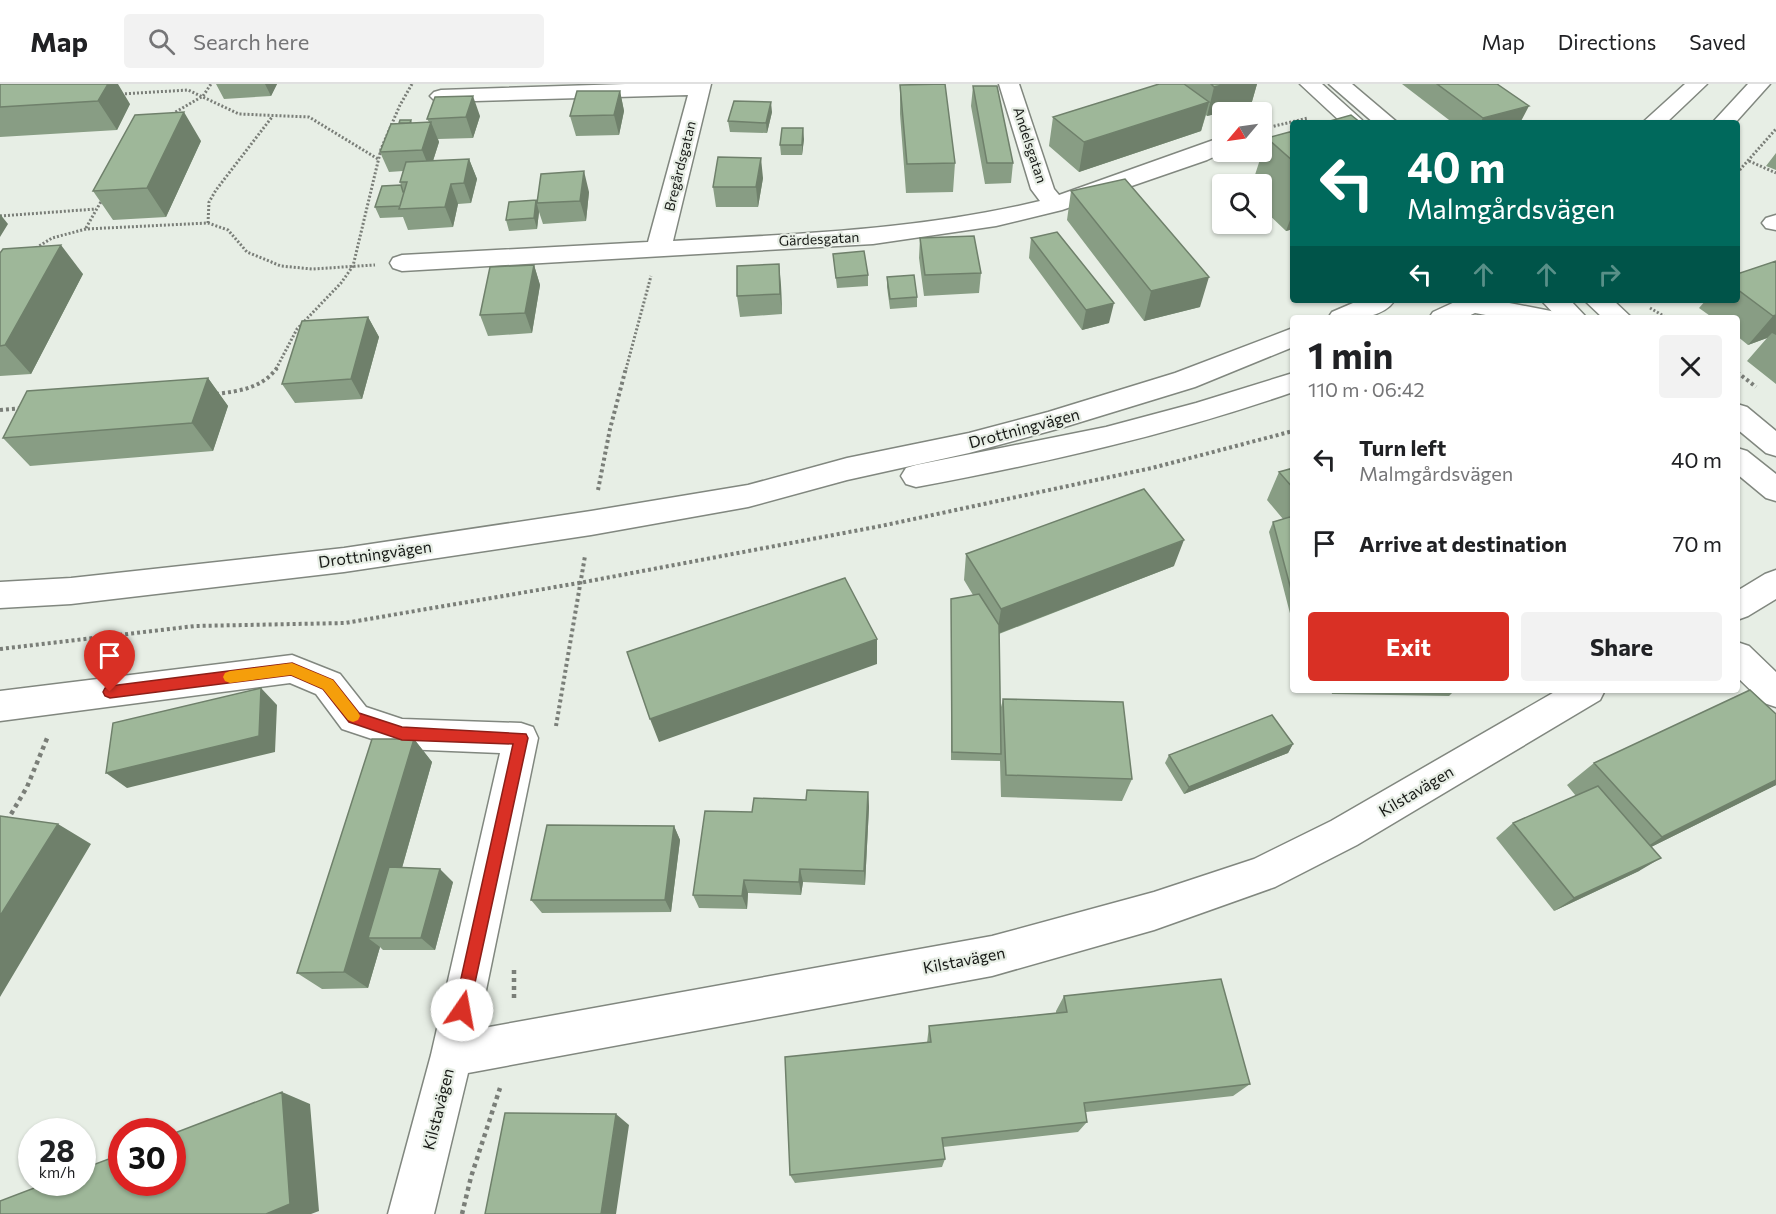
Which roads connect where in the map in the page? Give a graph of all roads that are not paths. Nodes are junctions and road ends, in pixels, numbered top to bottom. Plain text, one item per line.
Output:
1 (1009, 84) edge
2 (1340, 84) edge
3 (1697, 84) edge
4 (1760, 84) edge
5 (700, 86) edge
6 (1313, 87) edge
7 (441, 96) edge
8 (1351, 120) edge
9 (1383, 120) edge
10 (1656, 120) edge
11 (1726, 120) edge
12 (1212, 149) edge
13 (1054, 205) junction
14 (659, 248) junction
15 (402, 263) road end
16 (1375, 303) edge
17 (1474, 303) edge
18 (1480, 303) edge
19 (1557, 303) edge
20 (1601, 303) edge
21 (1348, 315) edge
22 (1448, 315) edge
23 (1534, 315) edge
24 (1571, 315) edge
25 (1615, 315) edge
26 (1290, 339) edge
27 (1290, 383) edge
28 (1740, 416) edge
29 (1776, 446) edge
30 (1740, 460) edge
31 (1776, 490) edge
32 (748, 496) junction
33 (1776, 583) edge
34 (0, 596) edge
35 (1740, 605) edge
36 (1740, 659) edge
37 (1583, 693) edge
38 (1776, 693) edge
39 (0, 706) edge
40 (452, 1055) junction
41 (411, 1214) edge

1 - 13 street, Andelsgatan
2 - 6 street
2 - 9 street
3 - 10 street
4 - 11 street
5 - 7 street
5 - 14 street, Bregårdsgatan
6 - 8 street
12 - 13 street, Gärdesgatan
13 - 14 street, Gärdesgatan
14 - 15 street, Gärdesgatan
16 - 21 street
17 - 22 street
18 - 23 street
19 - 24 street
20 - 25 street
26 - 32 street, Drottningvägen
27 - 32 street, Drottningvägen
28 - 29 street
30 - 31 street
32 - 34 street, Drottningvägen
33 - 35 street
36 - 38 street
37 - 40 street, Kilstavägen
39 - 40 street
40 - 41 street, Kilstavägen

